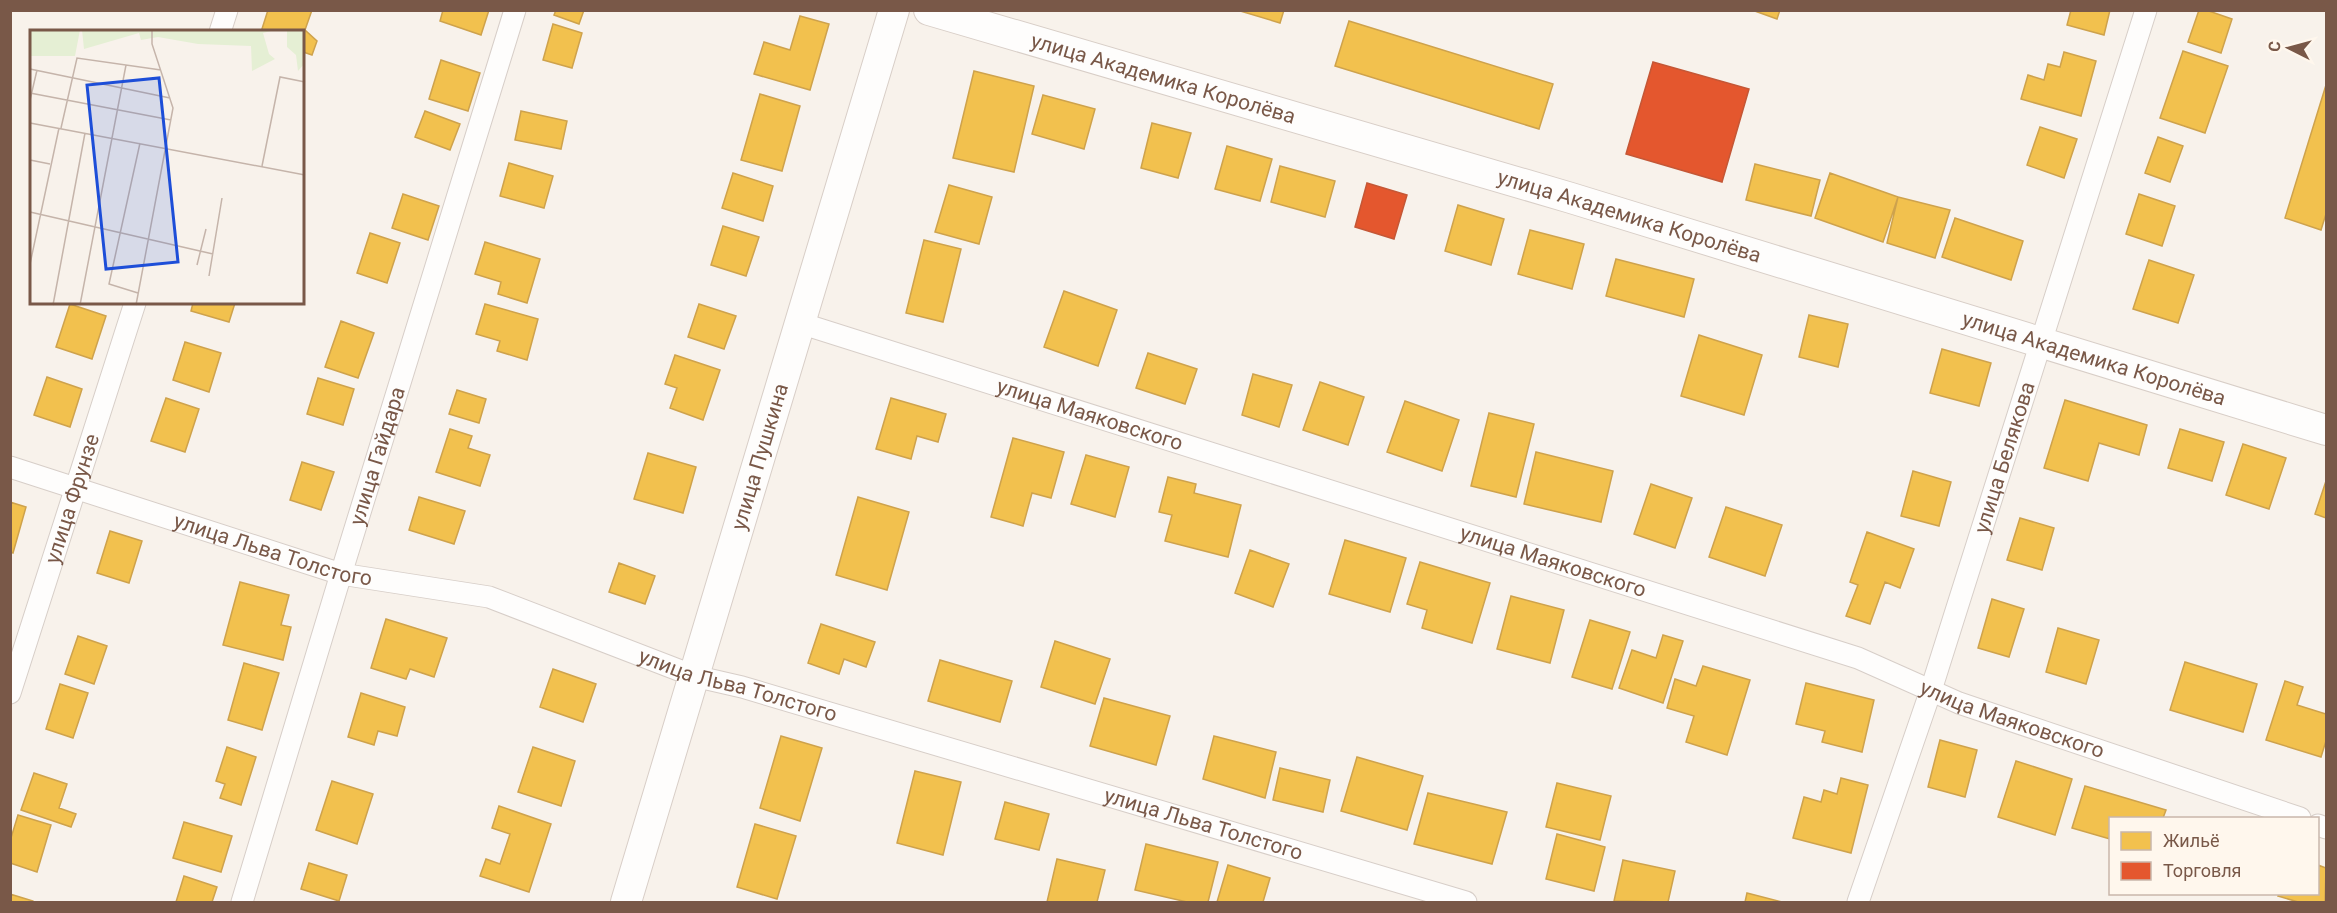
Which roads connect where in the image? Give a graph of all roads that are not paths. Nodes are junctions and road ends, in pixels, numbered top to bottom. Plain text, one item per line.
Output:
1 (227, 10) edge
2 (515, 10) edge
3 (894, 10) edge
4 (929, 10) edge
5 (2146, 10) edge
6 (221, 30) edge
7 (135, 304) edge
8 (800, 323) junction
9 (2039, 343) junction
10 (2326, 430) edge
11 (10, 467) edge
12 (77, 488) junction
13 (341, 574) junction
14 (694, 676) junction
15 (1931, 690) junction
16 (10, 693) edge
17 (2294, 817) edge
18 (242, 903) edge
19 (626, 903) edge
20 (1466, 903) edge
21 (1858, 903) edge

1 - 6 street
2 - 13 street, улица Гайдара
3 - 8 street, улица Пушкина
4 - 9 street, улица Академика Королёва
5 - 9 street, улица Белякова
7 - 12 street, улица Фрунзе
8 - 14 street, улица Пушкина
8 - 15 street, улица Маяковского
9 - 10 street, улица Академика Королёва
9 - 15 street, улица Белякова
11 - 12 street, улица Льва Толстого
12 - 13 street, улица Льва Толстого
12 - 16 street, улица Фрунзе
13 - 14 street, улица Льва Толстого
13 - 18 street, улица Гайдара
14 - 19 street, улица Пушкина
14 - 20 street, улица Льва Толстого
15 - 17 street, улица Маяковского
15 - 21 street, улица Белякова

